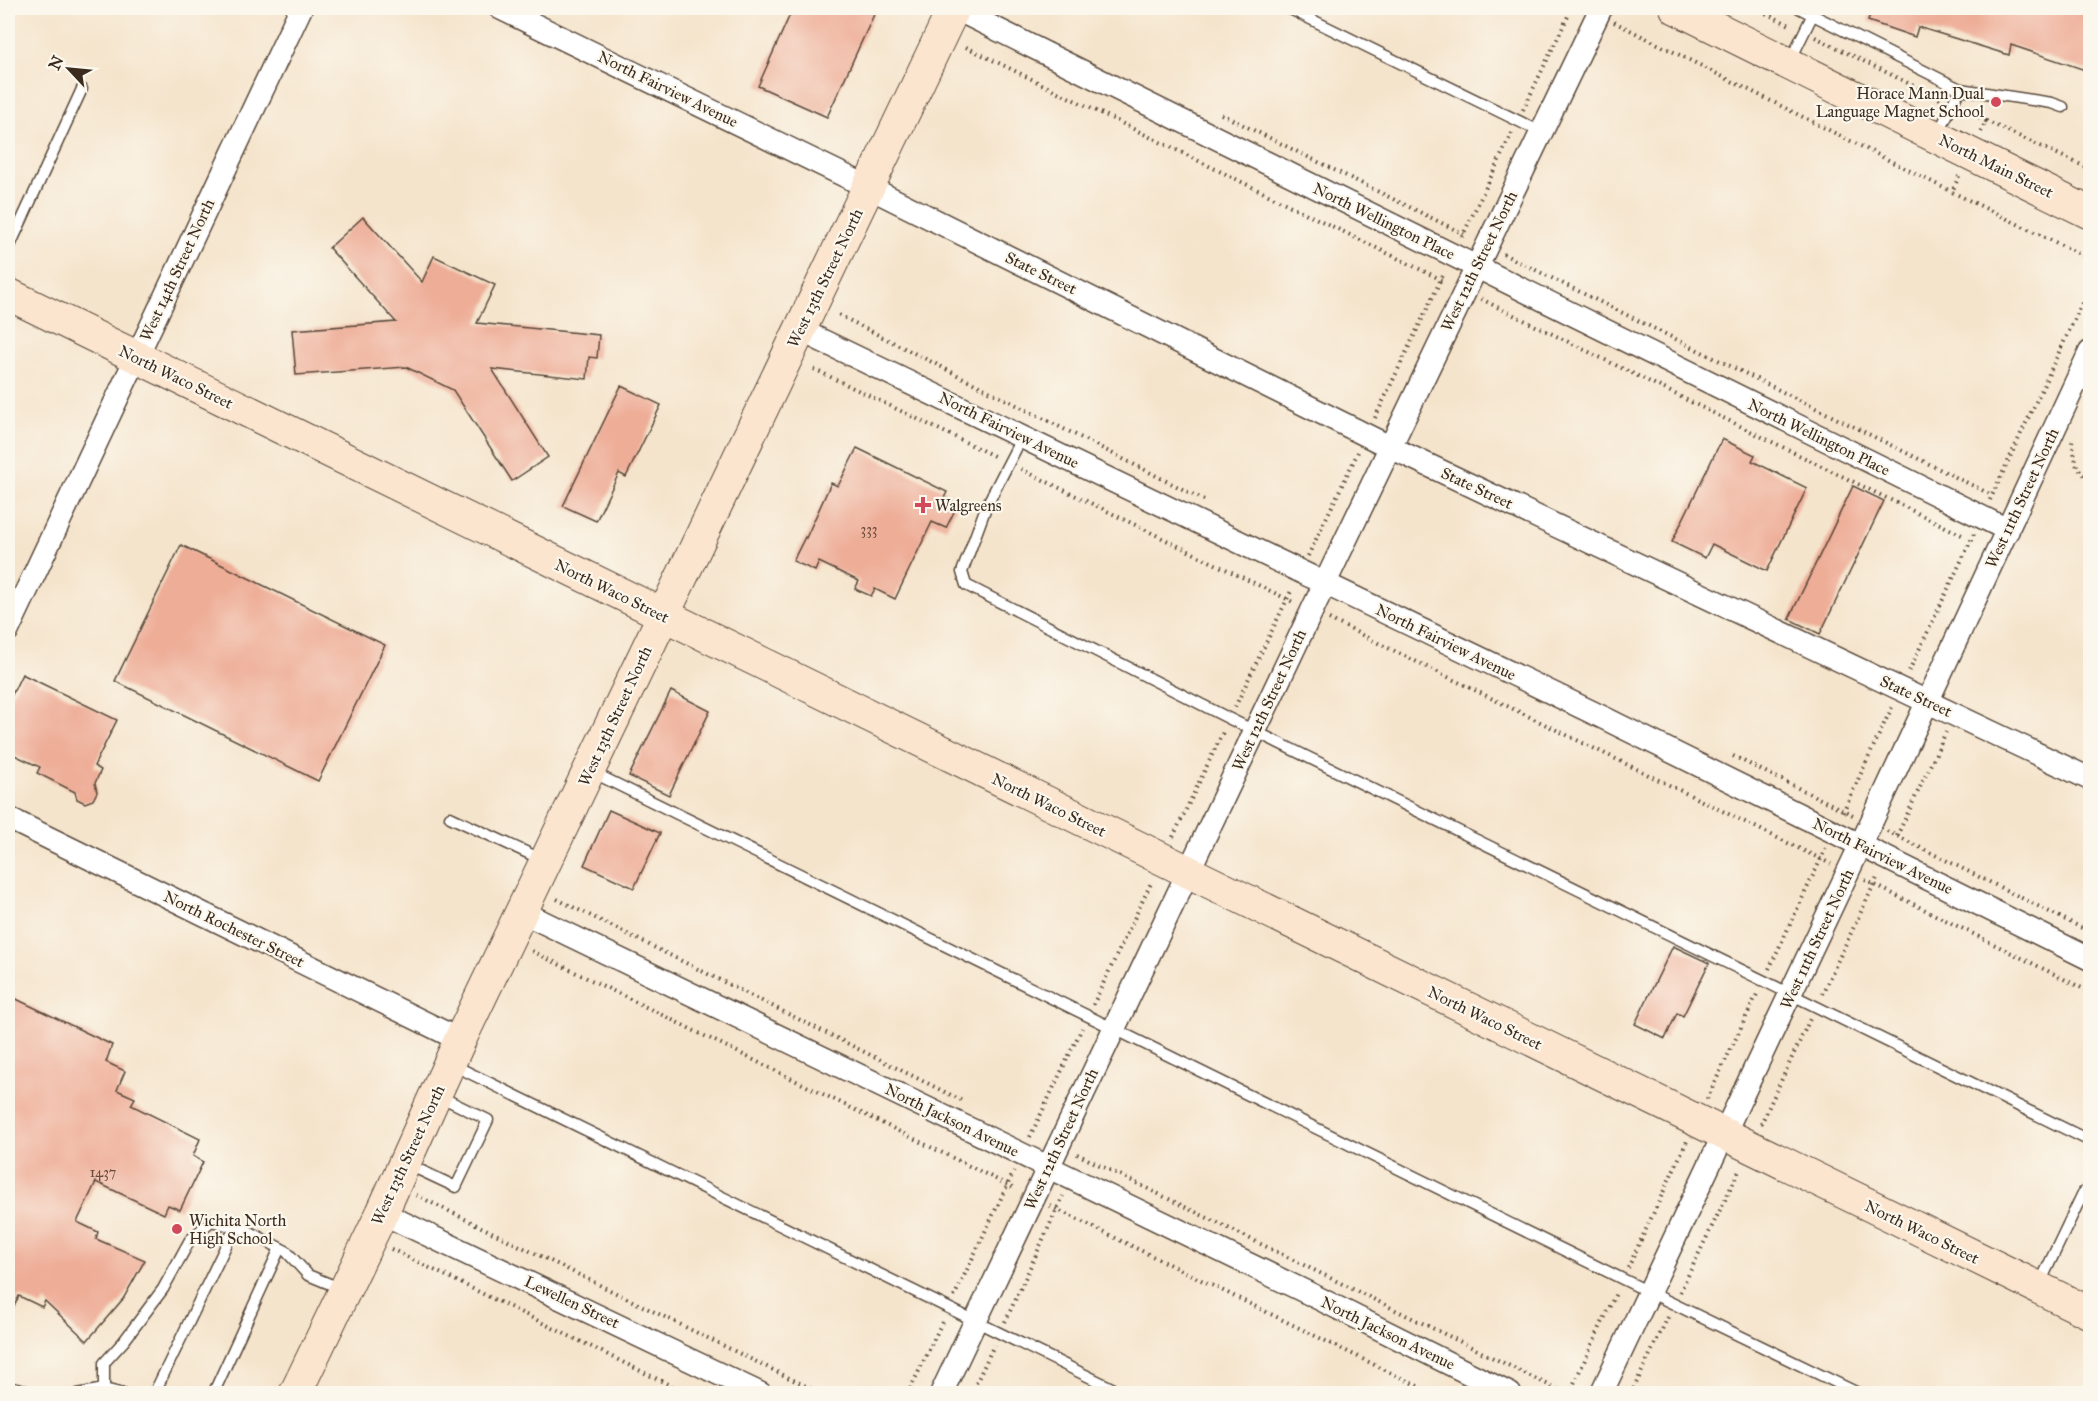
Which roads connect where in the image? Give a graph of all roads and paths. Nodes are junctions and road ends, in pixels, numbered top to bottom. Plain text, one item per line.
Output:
1 (301, 8) edge
2 (500, 8) edge
3 (954, 8) edge
4 (1288, 8) edge
5 (1572, 8) edge
6 (1676, 8) edge
7 (1799, 8) edge
8 (1599, 11) edge
9 (1813, 14) junction
10 (1788, 64) junction
11 (82, 89) dead end
12 (1960, 89) junction
13 (2063, 107) dead end
14 (1518, 120) junction
15 (1986, 122) dead end
16 (1541, 132) junction
17 (1936, 137) junction
18 (2091, 170) edge
19 (868, 187) junction
20 (1952, 192) dead end
21 (2091, 213) edge
22 (8, 250) edge
23 (1453, 256) junction
24 (1507, 256) dead end
25 (1486, 272) junction
26 (8, 294) edge
27 (1485, 301) dead end
28 (800, 330) junction
29 (2091, 352) edge
30 (136, 357) junction
31 (814, 369) dead end
32 (2075, 434) dead end
33 (1366, 435) junction
34 (1022, 437) junction
35 (1390, 447) junction
36 (2067, 451) dead end
37 (1008, 463) junction
38 (2077, 467) dead end
39 (2091, 481) edge
40 (2008, 530) junction
41 (1301, 571) junction
42 (1324, 583) junction
43 (1345, 593) junction
44 (1287, 599) junction
45 (1312, 610) junction
46 (663, 616) junction
47 (1332, 621) junction
48 (8, 630) edge
49 (1327, 630) dead end
50 (1938, 706) junction
51 (1230, 718) junction
52 (1255, 731) junction
53 (589, 771) junction
54 (2091, 778) edge
55 (450, 817) dead end
56 (8, 818) edge
57 (1861, 845) junction
58 (1887, 858) junction
59 (546, 862) junction
60 (1174, 866) junction
61 (1848, 872) junction
62 (1874, 884) junction
63 (522, 912) junction
64 (532, 951) dead end
65 (2091, 959) edge
66 (2091, 992) edge
67 (1790, 994) junction
68 (1816, 1007) junction
69 (1088, 1015) junction
70 (1114, 1028) junction
71 (455, 1052) junction
72 (435, 1094) junction
73 (2091, 1141) edge
74 (1737, 1142) junction
75 (1081, 1143) dead end
76 (1022, 1154) junction
77 (404, 1162) junction
78 (1058, 1172) junction
79 (1007, 1185) junction
80 (2091, 1186) edge
81 (416, 1196) dead end
82 (1034, 1197) junction
83 (1058, 1210) junction
84 (382, 1213) junction
85 (235, 1227) junction
86 (388, 1247) dead end
87 (280, 1248) junction
88 (2037, 1288) junction
89 (345, 1290) junction
90 (1649, 1292) junction
91 (1674, 1304) junction
92 (949, 1307) junction
93 (2091, 1313) edge
94 (975, 1320) junction
95 (1000, 1332) junction
96 (8, 1387) edge
97 (104, 1389) junction
98 (40, 1394) edge
99 (78, 1394) edge
100 (124, 1394) edge
101 (154, 1394) edge
102 (213, 1394) edge
103 (295, 1394) edge
104 (688, 1394) edge
105 (761, 1394) edge
106 (822, 1394) edge
107 (908, 1394) edge
108 (940, 1394) edge
109 (971, 1394) edge
110 (1124, 1394) edge
111 (1434, 1394) edge
112 (1510, 1394) edge
113 (1601, 1394) edge
114 (1631, 1394) edge
115 (1860, 1394) edge

1 - 30 street, West 14th Street North
2 - 19 street, North Fairview Avenue
3 - 19 street, West 13th Street North
3 - 23 street, North Wellington Place
4 - 14 lane
5 - 14 path
6 - 10 street, North Main Street
7 - 9 lane
8 - 16 street, West 12th Street North
8 - 20 path
9 - 10 lane
9 - 12 lane
10 - 17 street, North Main Street
11 - 22 lane
12 - 13 lane
12 - 17 lane
14 - 16 lane
14 - 23 path
15 - 18 path
16 - 25 street, West 12th Street North
17 - 21 street, North Main Street
19 - 28 street, West 13th Street North
19 - 33 street, State Street
23 - 25 street, North Wellington Place
23 - 33 path
24 - 25 path
25 - 27 path
25 - 35 street, West 12th Street North
25 - 40 street, North Wellington Place
26 - 30 street, North Waco Street
28 - 34 street, North Fairview Avenue
28 - 46 street, West 13th Street North
29 - 40 street, West 11th Street North
30 - 46 street, North Waco Street
30 - 48 street, West 14th Street North
31 - 37 path
32 - 36 path
33 - 35 street, State Street
33 - 41 path
34 - 37 lane
34 - 41 street, North Fairview Avenue
35 - 42 street, West 12th Street North
35 - 50 street, State Street
37 - 44 path
37 - 51 lane
38 - 39 path
40 - 50 street, West 11th Street North
41 - 42 street, North Fairview Avenue
41 - 44 path
42 - 43 street, North Fairview Avenue
42 - 45 street, West 12th Street North
43 - 47 path
43 - 57 street, North Fairview Avenue
44 - 45 path
44 - 51 path
45 - 47 path
45 - 52 street, West 12th Street North
46 - 53 street, West 13th Street North
46 - 60 street, North Waco Street
47 - 49 path
47 - 61 path
50 - 54 street, State Street
50 - 57 street, West 11th Street North
50 - 58 path
51 - 52 lane
51 - 60 path
52 - 60 street, West 12th Street North
52 - 67 lane
53 - 59 street, West 13th Street North
53 - 69 lane
55 - 59 lane
56 - 71 street, North Rochester Street
57 - 58 street, North Fairview Avenue
57 - 61 street, West 11th Street North
58 - 62 path
58 - 65 street, North Fairview Avenue
59 - 63 street, West 13th Street North
60 - 69 path
60 - 70 street, West 12th Street North
60 - 74 street, North Waco Street
61 - 62 path
61 - 67 street, West 11th Street North
62 - 66 path
62 - 68 path
63 - 71 street, West 13th Street North
63 - 76 street, North Jackson Avenue
64 - 79 path
67 - 68 lane
67 - 74 street, West 11th Street North
68 - 73 lane
68 - 74 path
69 - 70 lane
69 - 76 path
70 - 78 street, West 12th Street North
70 - 90 lane
71 - 72 street, West 13th Street North
71 - 92 lane
72 - 77 street, West 13th Street North
72 - 77 lane
74 - 88 street, North Waco Street
74 - 90 street, West 11th Street North
74 - 91 path
75 - 78 path
76 - 78 street, North Jackson Avenue
76 - 79 path
77 - 84 street, West 13th Street North
78 - 82 street, West 12th Street North
78 - 83 path
78 - 112 street, North Jackson Avenue
79 - 82 path
79 - 92 path
80 - 88 lane
81 - 106 path
82 - 83 path
82 - 94 street, West 12th Street North
83 - 95 path
83 - 111 path
84 - 89 street, West 13th Street North
84 - 105 street, Lewellen Street
85 - 87 lane
85 - 97 lane
85 - 101 lane
86 - 104 path
87 - 89 lane
87 - 102 lane
88 - 93 street, North Waco Street
89 - 103 street, West 13th Street North
90 - 91 lane
90 - 113 street, West 11th Street North
91 - 114 path
91 - 115 lane
92 - 94 lane
92 - 107 path
94 - 95 lane
94 - 108 street, West 12th Street North
95 - 109 path
95 - 110 lane
96 - 98 lane
97 - 99 lane
97 - 100 lane

